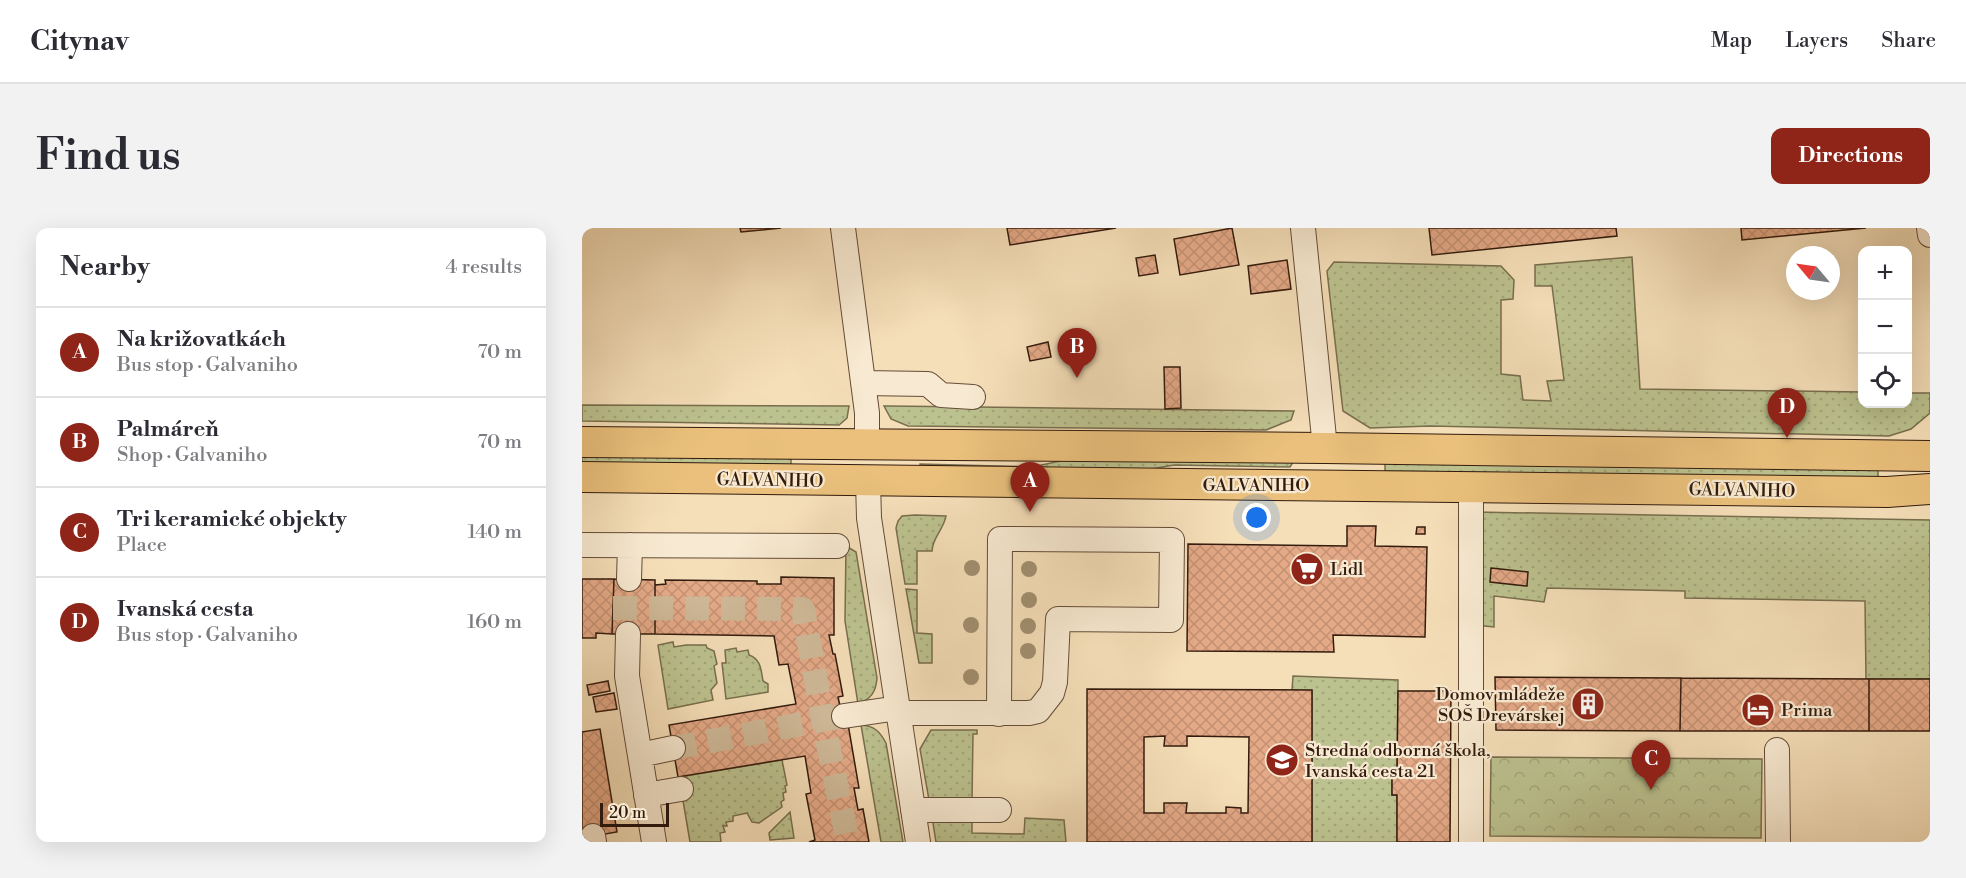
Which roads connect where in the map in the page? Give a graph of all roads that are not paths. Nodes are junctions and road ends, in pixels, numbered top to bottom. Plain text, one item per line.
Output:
1 (843, 228) edge
2 (1303, 228) edge
3 (1929, 228) edge
4 (1930, 235) edge
5 (863, 382) junction
6 (972, 397) dead end
7 (582, 442) edge
8 (867, 443) junction
9 (1325, 448) junction
10 (1930, 456) edge
11 (582, 477) edge
12 (868, 481) junction
13 (1329, 486) junction
14 (1471, 486) junction
15 (1930, 489) edge
16 (582, 544) edge
17 (630, 545) junction
18 (837, 546) dead end
19 (629, 579) dead end
20 (628, 634) dead end
21 (898, 710) junction
22 (999, 714) junction
23 (844, 716) tunnel mouth
24 (673, 748) tunnel mouth
25 (1777, 750) dead end
26 (640, 755) junction
27 (681, 789) dead end
28 (646, 795) junction
29 (913, 810) junction
30 (999, 810) dead end
31 (654, 842) edge
32 (918, 842) edge
33 (1471, 842) edge
34 (1778, 842) edge

1 - 5 street
2 - 9 street
3 - 4 street
5 - 6 street
5 - 8 street
7 - 8 main road, GALVANIHO
8 - 9 main road, GALVANIHO
8 - 12 main road
9 - 10 main road, GALVANIHO
9 - 13 main road
11 - 12 main road, GALVANIHO
12 - 13 main road, GALVANIHO
12 - 21 street
13 - 14 main road, GALVANIHO
14 - 15 main road, GALVANIHO
14 - 33 street
16 - 17 street
17 - 18 street
17 - 19 street
20 - 26 street
21 - 22 street
21 - 23 street
21 - 29 street
22 - 22 street
24 - 26 street
25 - 34 street
26 - 28 street
27 - 28 street
28 - 31 street
29 - 30 street
29 - 32 street

